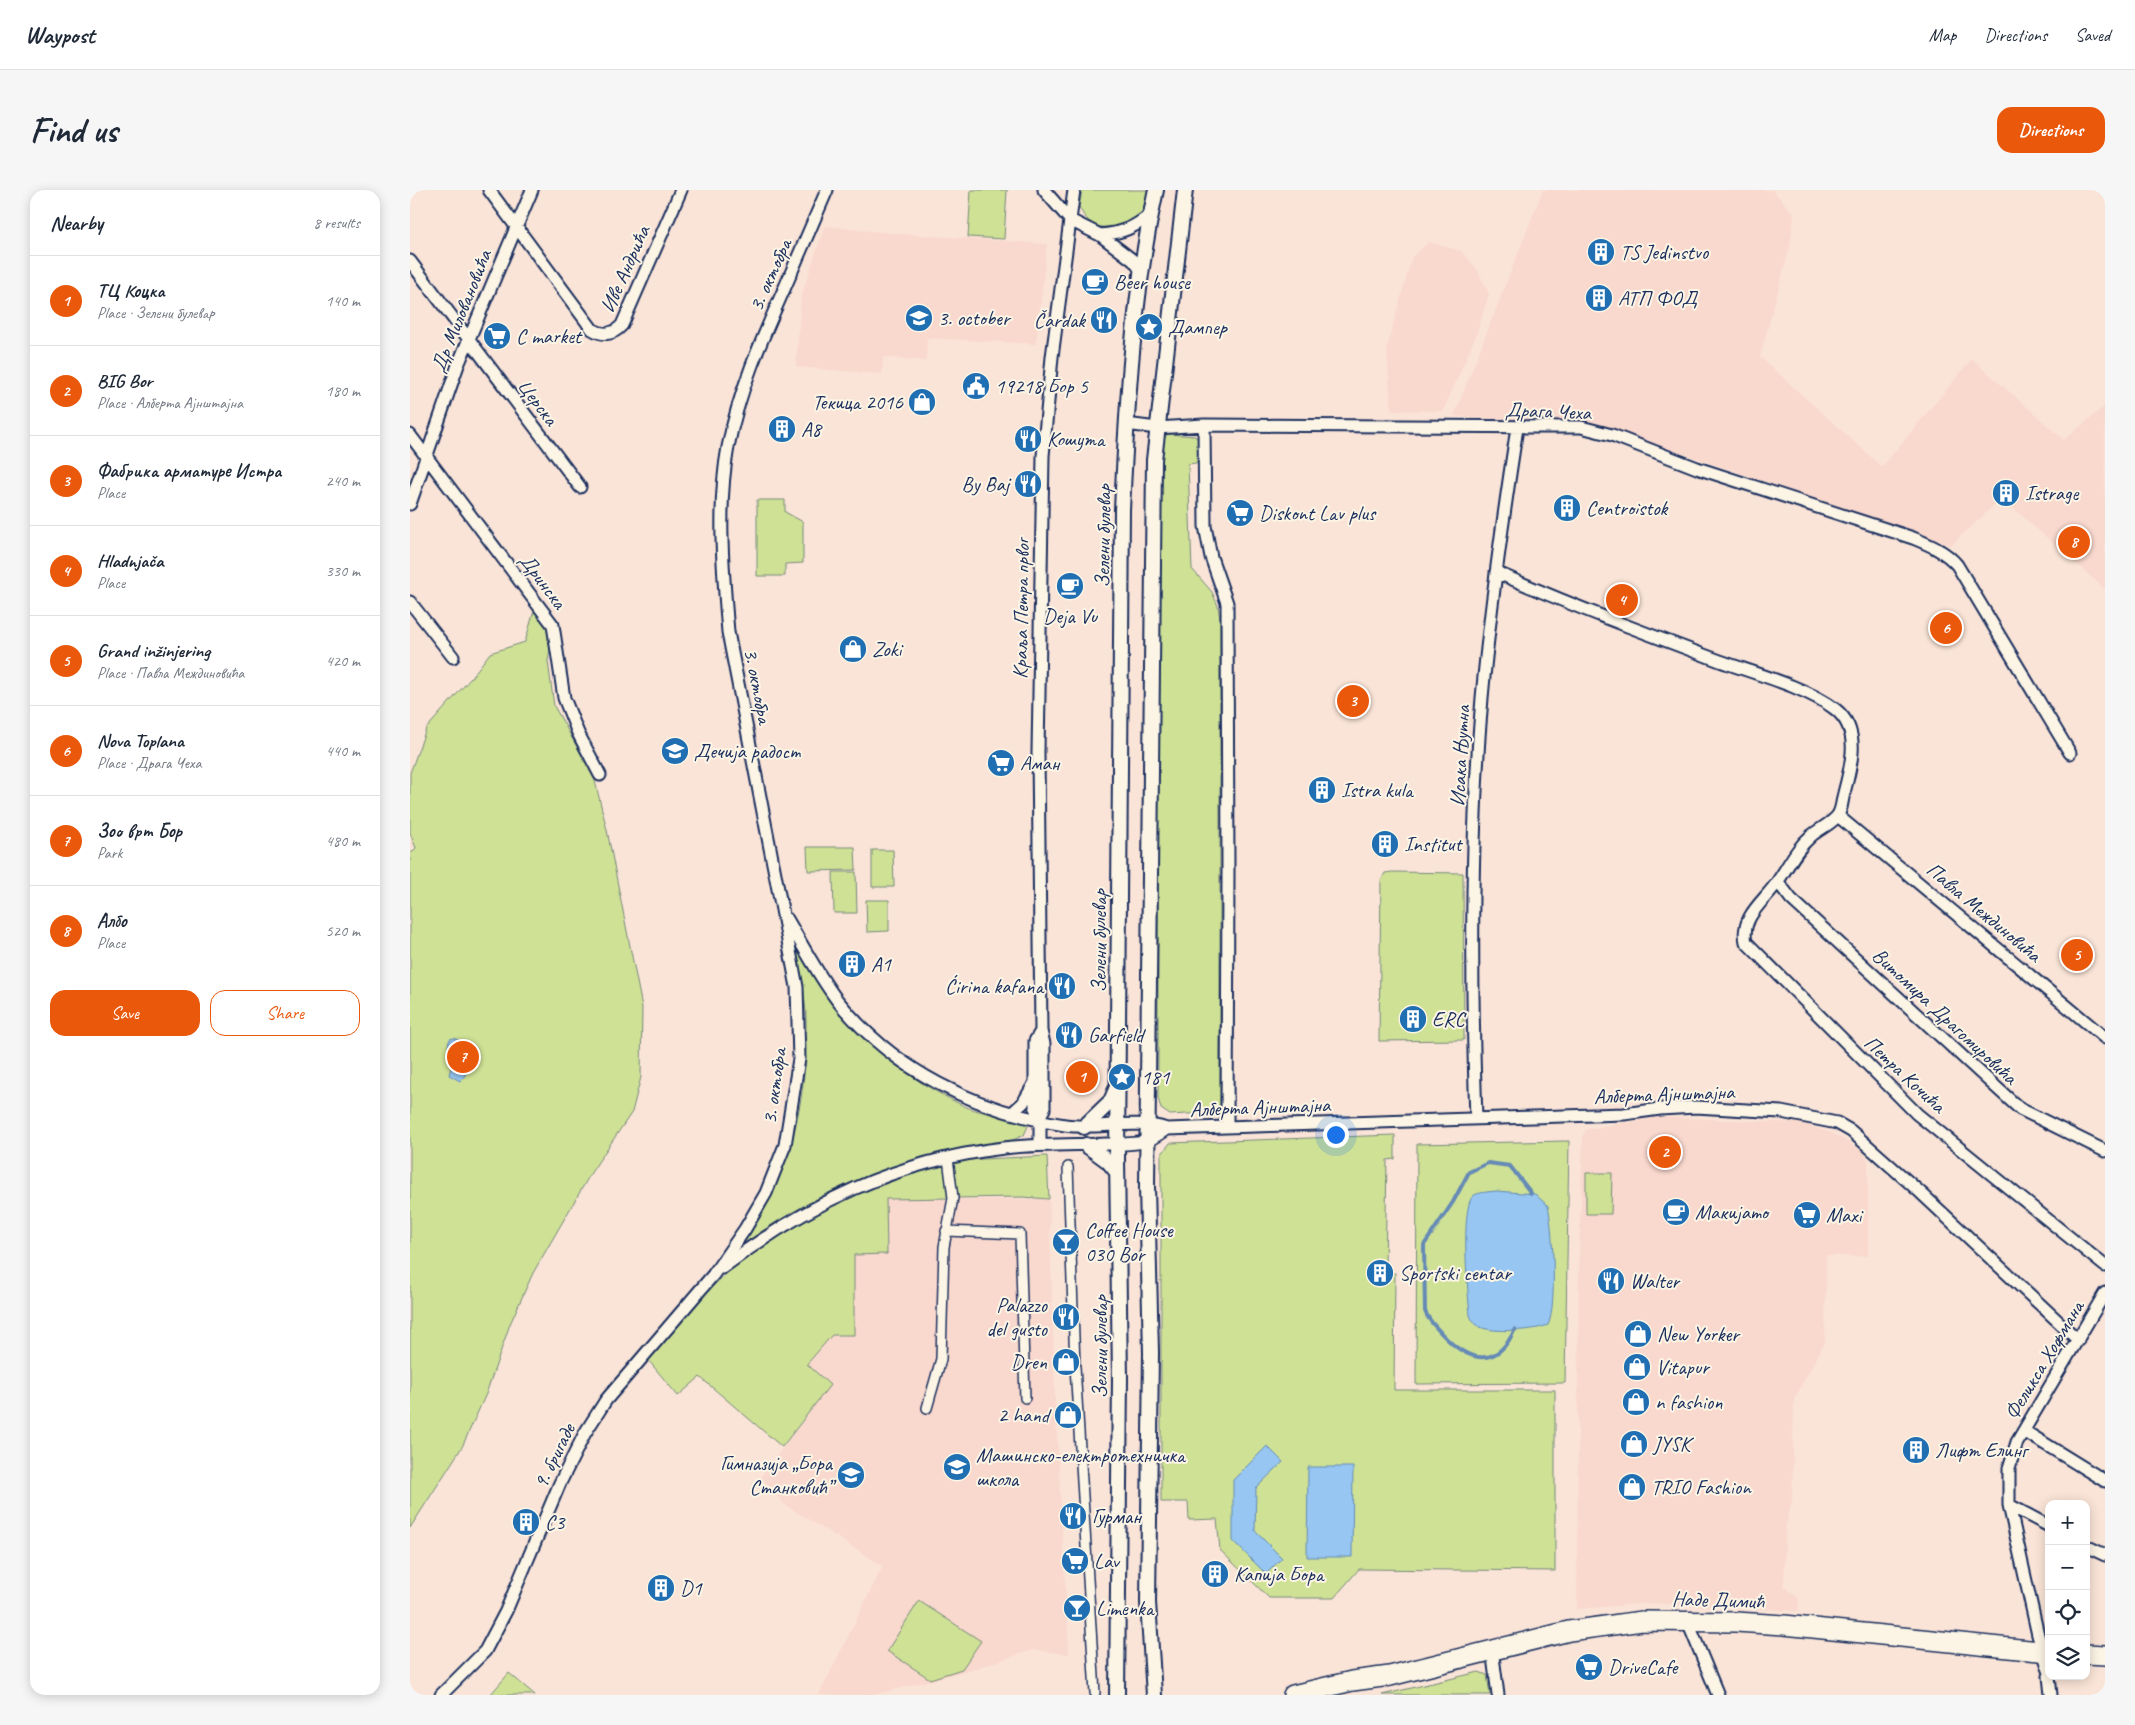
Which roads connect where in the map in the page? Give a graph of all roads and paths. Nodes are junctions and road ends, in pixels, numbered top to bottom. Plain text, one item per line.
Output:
1 (489, 190) edge
2 (532, 190) edge
3 (681, 190) edge
4 (827, 190) edge
5 (1044, 190) edge
6 (1074, 190) edge
7 (1156, 190) edge
8 (1184, 190) edge
9 (1151, 214) junction
10 (1070, 220) junction
11 (516, 226) junction
12 (1100, 235) junction
13 (410, 262) edge
14 (1141, 270) junction
15 (468, 339) junction
16 (1126, 424) junction
17 (1204, 425) junction
18 (1157, 428) junction
19 (1517, 428) junction
20 (410, 435) edge
21 (410, 453) edge
22 (425, 457) junction
23 (580, 487) dead end
24 (410, 504) edge
25 (1496, 572) junction
26 (410, 602) edge
27 (453, 657) dead end
28 (2070, 753) dead end
29 (600, 775) dead end
30 (1838, 816) junction
31 (1778, 882) junction
32 (784, 913) junction
33 (1040, 1031) junction
34 (2105, 1038) edge
35 (1035, 1082) junction
36 (1118, 1084) junction
37 (1012, 1113) junction
38 (1040, 1118) junction
39 (1476, 1118) junction
40 (1149, 1124) junction
41 (1118, 1125) junction
42 (1084, 1127) junction
43 (1227, 1127) junction
44 (1167, 1129) junction
45 (1148, 1141) junction
46 (1117, 1144) junction
47 (1040, 1145) junction
48 (1086, 1145) junction
49 (2105, 1151) edge
50 (948, 1158) junction
51 (1068, 1167) dead end
52 (1117, 1172) junction
53 (946, 1231) junction
54 (2105, 1266) edge
55 (713, 1275) junction
56 (2105, 1293) edge
57 (2078, 1340) junction
58 (1026, 1398) dead end
59 (927, 1408) dead end
60 (2024, 1431) junction
61 (2105, 1481) edge
62 (2009, 1505) junction
63 (2045, 1524) edge
64 (2090, 1548) edge
65 (2105, 1555) edge
66 (1687, 1620) junction
67 (2045, 1647) edge
68 (1492, 1649) junction
69 (2045, 1651) edge
70 (2090, 1654) edge
71 (2105, 1655) edge
72 (1390, 1676) junction
73 (2049, 1680) edge
74 (1095, 1693) dead end
75 (441, 1695) edge
76 (1117, 1695) edge
77 (1154, 1695) edge
78 (1293, 1695) edge
79 (1335, 1695) edge
80 (1498, 1695) edge
81 (1718, 1695) edge
82 (2051, 1695) edge

1 - 11 street
2 - 11 street, Др Миловановића
3 - 11 street, Иве Андрића
4 - 32 street, 3. октобра
5 - 10 street
6 - 10 street, Краља Петра првог
7 - 9 street, Зелени булевар
8 - 18 street
9 - 12 street
9 - 14 street, Зелени булевар
10 - 12 street
10 - 33 street, Краља Петра првог
11 - 15 street, Др Миловановића
12 - 14 street
13 - 15 street, Церска
14 - 16 street, Зелени булевар
15 - 22 street, Др Миловановића
15 - 23 street, Церска
16 - 18 street, Драга Чеха
16 - 36 street, Зелени булевар
17 - 18 street, Драга Чеха
17 - 19 street, Драга Чеха
17 - 43 street
18 - 40 street
19 - 25 street, Исака Њутна
19 - 28 street, Драга Чеха
20 - 22 street, Дринска
21 - 22 street
22 - 24 street, Др Миловановића
22 - 29 street, Дринска
25 - 30 street
25 - 39 street, Исака Њутна
26 - 27 street
30 - 31 street, Петра Кочића
30 - 34 street, Павла Междиновића
31 - 49 street, Витомира Драгомировића
31 - 54 street, Петра Кочића
32 - 37 street
32 - 55 street, 3. октобра
33 - 35 street, Краља Петра првог
33 - 38 street, Краља Петра првог
35 - 37 street
35 - 38 street, Краља Петра првог
36 - 41 street, Зелени булевар
36 - 42 street
37 - 38 street
38 - 42 street
38 - 47 street, Краља Петра првог
39 - 43 street, Алберта Ајнштајна
39 - 57 street, Алберта Ајнштајна
40 - 41 street
40 - 44 street
40 - 45 street
41 - 42 street
41 - 46 street, Зелени булевар
43 - 44 street, Алберта Ајнштајна
44 - 45 street
45 - 46 street
45 - 77 street
46 - 48 street
46 - 52 street, Зелени булевар
47 - 48 street
47 - 50 street
48 - 52 street
50 - 53 street
50 - 55 street
51 - 74 street
52 - 76 street, Зелени булевар
53 - 58 street
53 - 59 street
55 - 75 street, 9. бригаде
56 - 57 street, Феликса Хофмана
57 - 60 street, Феликса Хофмана
60 - 61 street
60 - 62 street, Феликса Хофмана
62 - 63 street
62 - 67 street, Феликса Хофмана
64 - 65 street
66 - 68 main road, Наде Димић
66 - 69 main road, Наде Димић
66 - 81 street
68 - 72 main road, Наде Димић
68 - 80 street
70 - 71 main road
72 - 78 main road
72 - 79 main road
73 - 82 street

